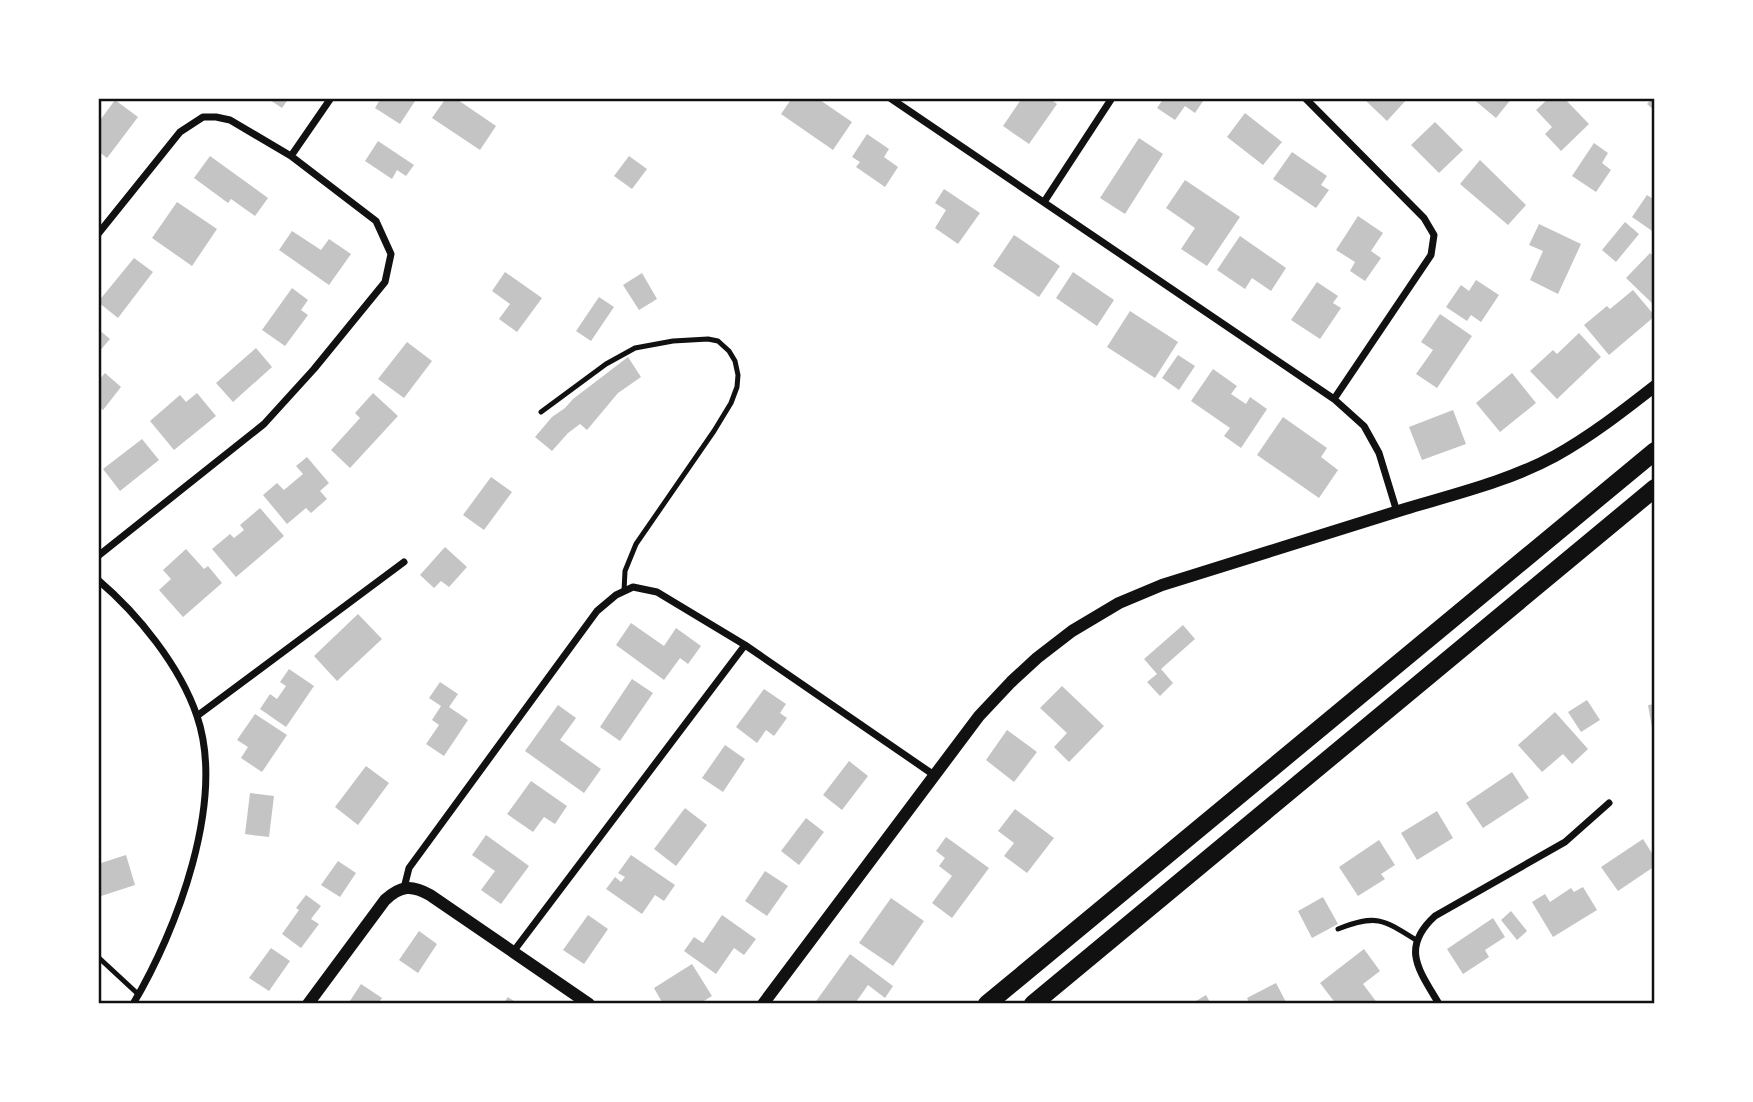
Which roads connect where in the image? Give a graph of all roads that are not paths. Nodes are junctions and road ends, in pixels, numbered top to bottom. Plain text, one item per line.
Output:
1 (331, 98) edge
2 (890, 98) edge
3 (1112, 98) edge
4 (1305, 98) edge
5 (291, 156) junction
6 (1044, 202) junction
7 (98, 234) edge
8 (1655, 386) edge
9 (1335, 399) junction
10 (541, 412) dead end
11 (1655, 451) edge
12 (1655, 488) edge
13 (1397, 512) junction
14 (98, 556) edge
15 (404, 562) dead end
16 (98, 580) edge
17 (624, 591) junction
18 (745, 645) junction
19 (197, 716) junction
20 (934, 775) junction
21 (1609, 803) dead end
22 (404, 888) junction
23 (1339, 929) dead end
24 (1416, 940) junction
25 (513, 952) junction
26 (98, 957) edge
27 (139, 995) junction
28 (133, 1004) edge
29 (308, 1004) edge
30 (589, 1004) edge
31 (763, 1004) edge
32 (987, 1004) edge
33 (1033, 1004) edge
34 (1439, 1004) edge

1 - 5 street
2 - 6 street
3 - 6 street
4 - 9 street
5 - 7 street
5 - 14 street
6 - 9 street
8 - 13 street
9 - 13 street
10 - 17 lane
11 - 32 highway
12 - 33 highway
13 - 20 street
15 - 19 street
16 - 19 street
17 - 18 street
17 - 22 street
18 - 20 street
18 - 25 street
19 - 27 street
20 - 31 street
21 - 24 street
22 - 25 street
22 - 29 street
23 - 24 lane
24 - 34 street
25 - 30 street
26 - 27 lane
27 - 28 street

